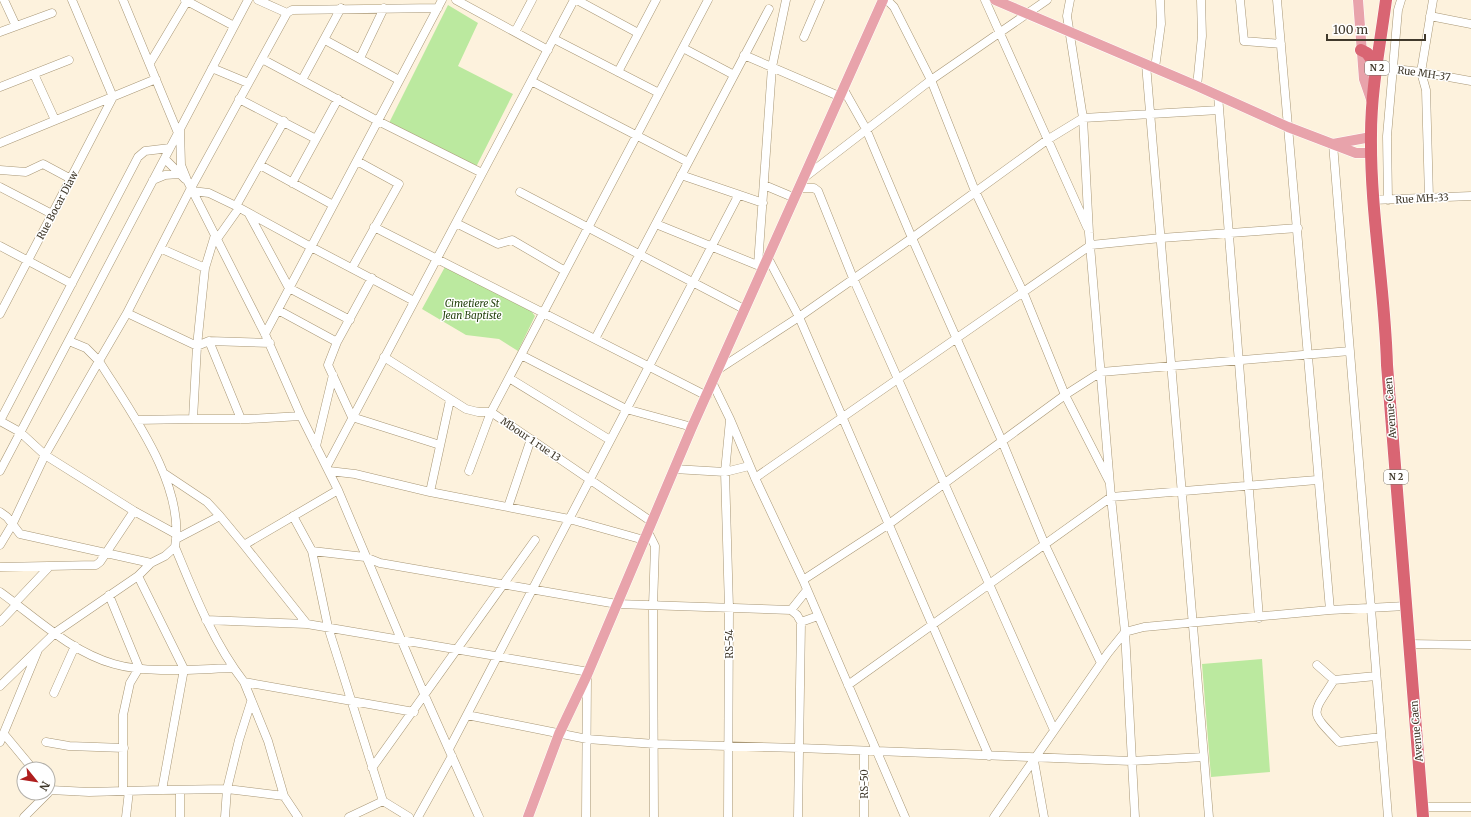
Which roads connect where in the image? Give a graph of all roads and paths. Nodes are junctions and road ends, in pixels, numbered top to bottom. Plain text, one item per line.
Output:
1 (4, 0) edge
2 (72, 0) edge
3 (186, 0) edge
4 (248, 0) edge
5 (258, 0) edge
6 (456, 0) edge
7 (532, 0) edge
8 (576, 0) edge
9 (656, 0) edge
10 (708, 0) edge
11 (786, 0) edge
12 (820, 0) edge
13 (883, 0) edge
14 (887, 0) edge
15 (985, 0) edge
16 (995, 0) edge
17 (1046, 0) edge
18 (1070, 0) edge
19 (1160, 0) edge
20 (1201, 0) edge
21 (1244, 0) edge
22 (1277, 0) edge
23 (1358, 0) edge
24 (1386, 0) edge
25 (1401, 0) edge
26 (1433, 0) edge
27 (125, 1) edge
28 (1237, 1) edge
29 (440, 4) edge
30 (341, 8) junction
31 (384, 8) junction
32 (768, 9) dead end
33 (52, 13) dead end
34 (287, 13) junction
35 (1028, 14) junction
36 (1430, 16) junction
37 (1471, 24) edge
38 (16, 26) junction
39 (234, 26) junction
40 (0, 32) edge
41 (516, 32) junction
42 (1070, 32) junction
43 (638, 33) junction
44 (998, 33) junction
45 (804, 37) dead end
46 (554, 39) junction
47 (325, 40) junction
48 (1281, 44) junction
49 (683, 48) junction
50 (548, 50) junction
51 (1360, 50) junction
52 (744, 55) junction
53 (360, 58) junction
54 (262, 59) junction
55 (69, 60) dead end
56 (150, 63) junction
57 (1151, 66) junction
58 (772, 67) junction
59 (1377, 67) junction
60 (212, 68) junction
61 (1393, 69) junction
62 (618, 72) junction
63 (1421, 72) junction
64 (34, 74) junction
65 (734, 75) junction
66 (156, 79) junction
67 (302, 80) junction
68 (399, 80) junction
69 (931, 80) junction
70 (531, 81) junction
71 (1471, 81) edge
72 (248, 83) junction
73 (1197, 86) junction
74 (0, 88) edge
75 (659, 93) junction
76 (843, 94) junction
77 (1218, 95) junction
78 (113, 97) junction
79 (239, 99) junction
80 (338, 99) junction
81 (1373, 104) junction
82 (1219, 110) junction
83 (1150, 113) junction
84 (1083, 118) junction
85 (55, 120) junction
86 (284, 121) junction
87 (378, 121) junction
88 (1288, 127) junction
89 (866, 129) junction
90 (179, 132) junction
91 (637, 135) junction
92 (1371, 137) junction
93 (316, 139) junction
94 (1047, 140) junction
95 (0, 143) edge
96 (1333, 144) junction
97 (168, 153) junction
98 (1371, 153) junction
99 (357, 161) junction
100 (688, 162) junction
101 (181, 165) junction
102 (260, 165) junction
103 (0, 170) edge
104 (482, 173) junction
105 (179, 174) junction
106 (681, 176) junction
107 (805, 177) junction
108 (71, 178) junction
109 (154, 180) junction
110 (292, 183) junction
111 (764, 185) junction
112 (190, 186) junction
113 (0, 187) edge
114 (800, 188) junction
115 (975, 191) junction
116 (520, 192) dead end
117 (738, 196) junction
118 (1471, 196) edge
119 (795, 198) junction
120 (1429, 198) junction
121 (1373, 200) junction
122 (1388, 200) junction
123 (763, 203) junction
124 (333, 205) junction
125 (237, 207) junction
126 (248, 213) junction
127 (52, 214) junction
128 (456, 223) junction
129 (656, 224) junction
130 (374, 228) junction
131 (588, 228) junction
132 (1298, 228) junction
133 (1090, 233) junction
134 (1230, 233) junction
135 (216, 237) junction
136 (912, 238) junction
137 (1161, 238) junction
138 (1091, 245) junction
139 (0, 246) edge
140 (712, 246) junction
141 (162, 248) junction
142 (311, 248) junction
143 (640, 254) junction
144 (768, 258) junction
145 (437, 259) junction
146 (28, 261) junction
147 (761, 266) junction
148 (205, 268) junction
149 (352, 268) junction
150 (565, 271) junction
151 (372, 278) junction
152 (853, 278) junction
153 (693, 282) junction
154 (72, 284) junction
155 (289, 288) junction
156 (1024, 294) junction
157 (414, 301) junction
158 (744, 309) junction
159 (278, 310) junction
160 (127, 313) junction
161 (543, 313) junction
162 (0, 314) edge
163 (799, 317) junction
164 (350, 320) junction
165 (265, 334) junction
166 (957, 338) junction
167 (595, 339) junction
168 (69, 341) junction
169 (209, 341) junction
170 (337, 342) junction
171 (270, 343) junction
172 (197, 346) junction
173 (1350, 351) junction
174 (1308, 354) junction
175 (521, 355) junction
176 (384, 357) junction
177 (1239, 360) junction
178 (99, 361) junction
179 (1172, 365) junction
180 (649, 366) junction
181 (720, 369) junction
182 (1101, 372) junction
183 (333, 375) junction
184 (509, 378) junction
185 (899, 379) junction
186 (712, 382) junction
187 (1066, 395) junction
188 (707, 396) junction
189 (450, 400) junction
190 (626, 409) junction
191 (491, 412) junction
192 (301, 416) junction
193 (352, 417) junction
194 (843, 418) junction
195 (193, 419) junction
196 (241, 419) junction
197 (730, 419) junction
198 (136, 420) junction
199 (0, 421) edge
200 (692, 427) junction
201 (20, 432) junction
202 (531, 439) junction
203 (610, 440) junction
204 (1002, 441) junction
205 (440, 445) junction
206 (316, 446) junction
207 (46, 455) junction
208 (749, 466) junction
209 (328, 469) junction
210 (674, 469) junction
211 (0, 471) edge
212 (469, 471) dead end
213 (725, 472) junction
214 (165, 474) junction
215 (754, 478) junction
216 (590, 480) junction
217 (1317, 480) junction
218 (945, 483) junction
219 (1111, 485) junction
220 (1249, 486) junction
221 (338, 490) junction
222 (1181, 491) junction
223 (430, 492) junction
224 (1111, 497) junction
225 (508, 507) junction
226 (134, 511) junction
227 (0, 512) edge
228 (220, 516) junction
229 (293, 516) junction
230 (569, 519) junction
231 (652, 522) junction
232 (890, 524) junction
233 (12, 525) junction
234 (646, 536) junction
235 (176, 540) junction
236 (536, 540) dead end
237 (0, 545) edge
238 (244, 545) junction
239 (1045, 545) junction
240 (312, 551) junction
241 (107, 552) junction
242 (365, 557) junction
243 (151, 563) junction
244 (0, 567) edge
245 (49, 567) junction
246 (138, 576) junction
247 (803, 580) junction
248 (505, 584) junction
249 (990, 584) junction
250 (533, 588) junction
251 (807, 590) junction
252 (0, 592) edge
253 (109, 595) junction
254 (16, 604) junction
255 (617, 604) junction
256 (653, 606) junction
257 (1406, 606) junction
258 (1370, 607) junction
259 (729, 608) junction
260 (791, 610) junction
261 (1330, 610) junction
262 (818, 616) junction
263 (1260, 618) junction
264 (206, 620) junction
265 (0, 622) edge
266 (801, 622) junction
267 (1193, 623) junction
268 (307, 624) junction
269 (932, 625) junction
270 (328, 627) junction
271 (56, 632) junction
272 (1126, 632) junction
273 (401, 640) junction
274 (1409, 644) junction
275 (1471, 645) edge
276 (40, 646) junction
277 (75, 646) junction
278 (458, 649) junction
279 (497, 656) junction
280 (1101, 663) junction
281 (1317, 665) dead end
282 (139, 668) junction
283 (233, 668) junction
284 (184, 669) junction
285 (588, 673) junction
286 (1376, 676) junction
287 (1334, 680) junction
288 (244, 682) junction
289 (848, 685) junction
290 (0, 686) edge
291 (54, 692) dead end
292 (425, 696) junction
293 (351, 700) junction
294 (251, 702) junction
295 (414, 712) junction
296 (467, 715) junction
297 (1054, 730) junction
298 (4, 734) junction
299 (559, 734) junction
300 (1381, 737) junction
301 (587, 739) junction
302 (0, 742) edge
303 (46, 742) dead end
304 (654, 744) junction
305 (728, 746) junction
306 (124, 748) junction
307 (799, 748) junction
308 (864, 751) junction
309 (450, 752) junction
310 (878, 752) junction
311 (989, 756) junction
312 (1204, 757) junction
313 (1035, 759) junction
314 (26, 761) edge
315 (1131, 761) junction
316 (372, 768) junction
317 (227, 789) junction
318 (162, 790) junction
319 (180, 790) junction
320 (56, 791) edge
321 (126, 791) junction
322 (284, 796) junction
323 (39, 801) edge
324 (383, 801) junction
325 (1471, 807) edge
326 (1423, 812) edge
327 (24, 817) edge
328 (126, 817) edge
329 (180, 817) edge
330 (225, 817) edge
331 (298, 817) edge
332 (349, 817) edge
333 (409, 817) edge
334 (418, 817) edge
335 (479, 817) edge
336 (528, 817) edge
337 (586, 817) edge
338 (654, 817) edge
339 (728, 817) edge
340 (798, 817) edge
341 (864, 817) edge
342 (905, 817) edge
343 (994, 817) edge
344 (1044, 817) edge
345 (1136, 817) edge
346 (1209, 817) edge
347 (1388, 817) edge

1 - 38 street
2 - 78 street
3 - 39 street
3 - 56 street
4 - 39 street
5 - 34 street
6 - 41 street
7 - 41 street
8 - 43 street
8 - 46 street
9 - 43 street
10 - 49 street
11 - 58 street
12 - 45 street
13 - 76 main road
14 - 69 street
15 - 44 street
16 - 35 main road
17 - 35 street
18 - 42 street
19 - 57 street
20 - 73 street
21 - 28 street
22 - 48 street
23 - 51 main road
24 - 59 highway, Avenue Caen / N 2
25 - 61 street
26 - 36 street
27 - 56 street
28 - 48 street
29 - 31 street
29 - 68 street
30 - 31 street
30 - 34 street
30 - 47 street
31 - 53 street
32 - 52 street
33 - 38 street
34 - 54 street
35 - 42 main road
35 - 44 street
36 - 37 street
36 - 63 street
38 - 40 street
39 - 60 street
41 - 50 street
42 - 57 main road
42 - 84 street
43 - 62 street
44 - 69 street
44 - 94 street
46 - 50 street
46 - 62 street
47 - 53 street
47 - 67 street
48 - 88 street
49 - 65 street
49 - 75 street
50 - 70 street
51 - 59 highway
51 - 81 main road
52 - 58 street
52 - 65 street
53 - 68 street
54 - 67 street
54 - 72 street
55 - 64 street
56 - 66 street
57 - 73 main road
57 - 83 street
58 - 76 street
58 - 111 street
59 - 61 street, Rue MH-37
59 - 81 highway, Avenue Caen / N 2
60 - 72 street
60 - 90 street
61 - 63 street, Rue MH-37
61 - 122 street
62 - 75 street
63 - 71 street, Rue MH-37
63 - 120 street
64 - 74 street
64 - 85 street
65 - 100 street
66 - 78 street
66 - 90 street
67 - 80 street
68 - 87 street
69 - 89 street
69 - 115 street
70 - 91 street
70 - 104 street
72 - 79 street
73 - 77 main road
75 - 91 street
76 - 89 street
76 - 107 main road
77 - 82 street
77 - 88 main road
78 - 85 street
78 - 108 street, Rue Bocar Diaw
79 - 86 street
79 - 112 street
80 - 87 street
80 - 93 street
81 - 92 highway, Avenue Caen / N 2
82 - 83 street
82 - 134 street
83 - 84 street
83 - 137 street
84 - 94 street
84 - 133 street
85 - 95 street
86 - 93 street
86 - 102 street
87 - 99 street
87 - 104 street
88 - 96 main road
88 - 132 street
89 - 107 street
89 - 136 street
90 - 97 street
90 - 101 street
91 - 100 street
91 - 131 street
92 - 96 main road
92 - 98 highway, Avenue Caen / N 2
93 - 110 street
94 - 115 street
94 - 133 street
96 - 98 main road
96 - 173 street
97 - 101 street
97 - 105 street
97 - 109 street
97 - 154 street
98 - 121 highway, Avenue Caen / N 2
99 - 124 street
99 - 130 street
100 - 106 street
101 - 112 street
102 - 110 street
102 - 125 street
103 - 108 street
104 - 128 street
105 - 109 street
105 - 112 street
106 - 117 street
106 - 129 street
107 - 114 main road
108 - 127 street, Rue Bocar Diaw
109 - 168 street
110 - 124 street
111 - 119 street
111 - 123 street
112 - 125 street
112 - 135 street
112 - 141 street
113 - 127 street
114 - 119 main road
114 - 152 street
115 - 136 street
115 - 156 street
116 - 131 street
117 - 123 street
117 - 140 street
118 - 120 street, Rue MH-33
119 - 144 main road
120 - 122 street, Rue MH-33
121 - 122 street, Rue MH-33
121 - 257 highway, Avenue Caen / N 2
123 - 147 street
124 - 142 street
125 - 126 street
125 - 135 street
126 - 142 street
126 - 155 street
127 - 146 street, Rue Bocar Diaw
128 - 145 street
128 - 150 street
129 - 140 street
129 - 143 street
130 - 145 street
130 - 149 street
131 - 143 street
131 - 150 street
132 - 134 street
132 - 174 street
133 - 138 street
134 - 137 street
134 - 177 street
135 - 148 street
135 - 165 street
136 - 152 street
136 - 166 street
137 - 138 street
137 - 179 street
138 - 156 street
138 - 182 street
139 - 146 street
140 - 147 street
140 - 153 street
141 - 148 street
141 - 160 street
142 - 149 street
142 - 155 street
143 - 153 street
143 - 167 street
144 - 147 main road
144 - 163 street
145 - 157 street
145 - 161 street
146 - 154 street
146 - 162 street, Rue Bocar Diaw
147 - 158 main road
148 - 172 street
149 - 151 street
150 - 161 street
151 - 157 street
151 - 164 street
152 - 163 street
152 - 185 street
153 - 158 street
153 - 180 street
154 - 199 street
155 - 159 street
155 - 164 street
156 - 166 street
156 - 187 street
157 - 176 street
158 - 181 main road
159 - 165 street
159 - 170 street
160 - 172 street
160 - 178 street
161 - 167 street
161 - 175 street
163 - 181 street
163 - 194 street
164 - 170 street
165 - 171 street
166 - 185 street
166 - 204 street
167 - 180 street
168 - 178 street
168 - 201 street
169 - 171 street
169 - 172 street
169 - 196 street
170 - 183 street
171 - 192 street
172 - 195 street
173 - 174 street
173 - 258 street
174 - 177 street
174 - 217 street
175 - 184 street
175 - 190 street
176 - 189 street, Mbour 1 rue 13
176 - 193 street
177 - 179 street
177 - 220 street
178 - 198 street
178 - 207 street
179 - 182 street
179 - 222 street
180 - 188 street
180 - 190 street
181 - 186 main road
182 - 187 street
182 - 219 street
183 - 193 street
183 - 206 street
184 - 191 street
184 - 203 street
185 - 194 street
185 - 218 street
186 - 188 main road
186 - 197 street
187 - 204 street
187 - 219 street
188 - 200 main road
189 - 191 street, Mbour 1 rue 13
189 - 205 street
190 - 200 street
190 - 203 street
191 - 202 street, Mbour 1 rue 13
191 - 212 street
192 - 196 street
192 - 206 street
193 - 205 street
193 - 209 street
194 - 215 street
194 - 232 street
195 - 196 street
195 - 198 street
197 - 208 street
197 - 213 street, RS-54
198 - 214 street
199 - 201 street
200 - 210 main road
201 - 207 street
201 - 211 street
202 - 216 street, Mbour 1 rue 13
202 - 225 street
203 - 216 street
204 - 218 street
204 - 239 street
205 - 223 street
206 - 209 street
207 - 226 street
207 - 233 street
208 - 213 street
208 - 215 street
209 - 221 street
209 - 223 street
210 - 213 street
210 - 231 main road
213 - 259 street, RS-54
214 - 228 street
214 - 235 street
215 - 247 street
216 - 230 street
216 - 231 street, Mbour 1 rue 13
217 - 220 street
217 - 261 street
218 - 232 street
218 - 249 street
219 - 224 street
220 - 222 street
220 - 263 street
221 - 229 street
221 - 242 street
222 - 224 street
222 - 267 street
223 - 225 street
224 - 239 street
224 - 272 street
225 - 230 street
226 - 235 street
226 - 241 street
227 - 233 street
228 - 235 street
228 - 238 street
229 - 238 street
229 - 240 street
230 - 234 street
230 - 250 street
231 - 234 main road
232 - 247 street
232 - 269 street
233 - 237 street
233 - 241 street
234 - 255 main road
234 - 256 street
235 - 243 street
235 - 264 street
236 - 248 street
238 - 268 street
239 - 249 street
239 - 280 street
240 - 242 street
240 - 270 street
241 - 243 street
241 - 245 street
242 - 248 street
242 - 273 street
243 - 246 street
244 - 245 street
245 - 254 street
246 - 253 street
246 - 284 street
247 - 251 street
248 - 250 street
248 - 278 street
249 - 269 street
249 - 297 street
250 - 255 street
250 - 279 street
251 - 260 street
251 - 262 street
252 - 254 street
253 - 271 street
253 - 282 street
254 - 265 street
254 - 271 street
255 - 256 street
255 - 285 main road
256 - 259 street
256 - 304 street
257 - 258 street
257 - 274 highway, Avenue Caen / N 2
258 - 261 street
258 - 286 street
259 - 260 street
259 - 305 street, RS-54
260 - 266 street
261 - 263 street
262 - 266 street
262 - 289 street
263 - 267 street
264 - 268 street
264 - 283 street
266 - 307 street
267 - 272 street
267 - 312 street
268 - 270 street
269 - 289 street
269 - 311 street
270 - 273 street
270 - 293 street
271 - 276 street
271 - 277 street
272 - 280 street
272 - 315 street
273 - 278 street
273 - 292 street
274 - 275 street
274 - 326 highway, Avenue Caen / N 2
276 - 290 street
276 - 298 street
277 - 282 street
277 - 291 street
278 - 279 street
278 - 292 street
279 - 285 street
279 - 296 street
280 - 297 street
281 - 287 street
282 - 284 street
282 - 306 street
283 - 284 street
283 - 288 street
284 - 318 street
285 - 299 main road
285 - 301 street
286 - 287 street
286 - 300 street
287 - 300 street
288 - 293 street
288 - 294 street
289 - 310 street
292 - 295 street
292 - 309 street
293 - 295 street
293 - 316 street
294 - 317 street
294 - 322 street
295 - 316 street
296 - 299 street
296 - 309 street
297 - 313 street
298 - 302 street
298 - 314 street
299 - 301 street
299 - 336 main road
300 - 347 street
301 - 304 street
301 - 337 street
303 - 306 street
304 - 305 street
304 - 338 street
305 - 307 street
305 - 339 street, RS-54
306 - 321 street
307 - 308 street
307 - 340 street
308 - 310 street
308 - 341 street, RS-50
309 - 334 street
309 - 335 street
310 - 311 street
310 - 342 street
311 - 313 street
312 - 315 street
312 - 346 street
313 - 315 street
313 - 343 street
313 - 344 street
315 - 345 street
316 - 324 street
317 - 319 street
317 - 322 street
317 - 330 street
318 - 319 street
318 - 321 street
319 - 329 street
320 - 321 street
321 - 328 street
322 - 331 street
323 - 327 street
324 - 332 street
324 - 333 street
325 - 326 street

